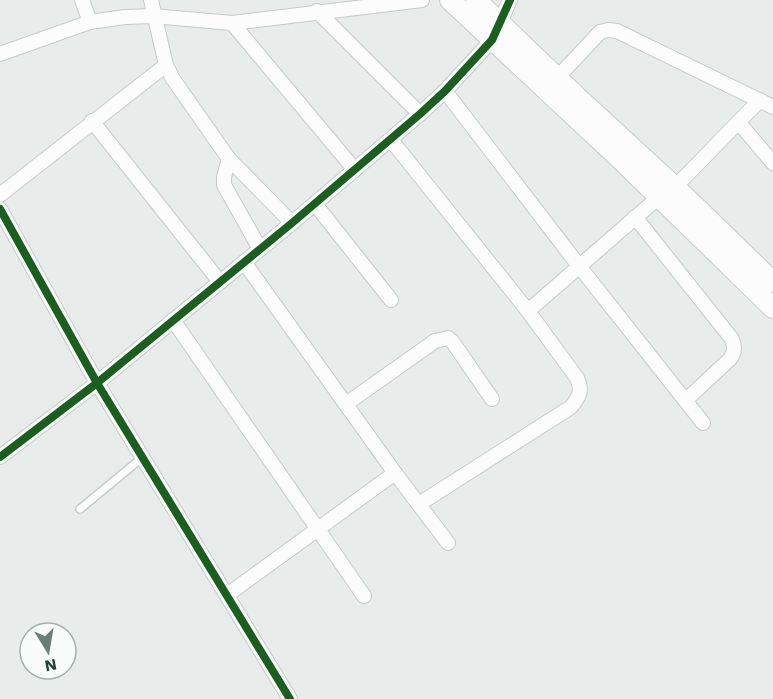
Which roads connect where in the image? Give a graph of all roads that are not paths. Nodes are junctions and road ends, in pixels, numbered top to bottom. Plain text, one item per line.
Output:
1 (82, 0) edge
2 (151, 0) edge
3 (422, 0) edge
4 (450, 0) edge
5 (476, 0) edge
6 (510, 0) edge
7 (317, 11) junction
8 (153, 16) junction
9 (90, 22) junction
10 (232, 23) junction
11 (496, 32) junction
12 (0, 54) edge
13 (166, 65) junction
14 (557, 78) junction
15 (445, 92) junction
16 (760, 100) junction
17 (773, 107) edge
18 (420, 114) junction
19 (92, 121) junction
20 (739, 123) junction
21 (391, 140) junction
22 (229, 159) junction
23 (773, 163) edge
24 (355, 170) junction
25 (667, 192) junction
26 (0, 195) edge
27 (315, 204) junction
28 (0, 209) edge
29 (635, 218) junction
30 (292, 223) junction
31 (260, 249) junction
32 (244, 262) junction
33 (579, 266) junction
34 (220, 282) junction
35 (773, 282) edge
36 (391, 300) dead end
37 (773, 308) edge
38 (528, 311) junction
39 (173, 320) junction
40 (97, 383) junction
41 (492, 399) dead end
42 (686, 400) junction
43 (346, 404) junction
44 (703, 423) dead end
45 (0, 457) edge
46 (144, 457) junction
47 (395, 473) junction
48 (419, 504) junction
49 (80, 509) dead end
50 (318, 529) junction
51 (448, 543) dead end
52 (227, 595) junction
53 (364, 596) dead end
54 (290, 699) edge

1 - 9 street
2 - 8 street
3 - 7 street
4 - 11 main road
5 - 11 main road
6 - 11 street
7 - 10 street
7 - 18 street
8 - 9 street
8 - 10 street
8 - 13 street
9 - 12 street
10 - 24 street
11 - 14 main road
11 - 15 street
11 - 25 main road
13 - 19 street
13 - 22 street
14 - 16 street
14 - 25 main road
15 - 18 street
15 - 33 street
16 - 17 street
16 - 20 street
18 - 21 street
19 - 26 street
19 - 34 street
20 - 23 street
20 - 25 street
21 - 24 street
21 - 38 street
22 - 30 street
22 - 31 street
24 - 27 street
25 - 29 street
25 - 35 main road
25 - 37 main road
27 - 30 street
27 - 36 street
28 - 40 street
29 - 33 street
29 - 42 street
30 - 31 street
31 - 32 street
32 - 34 street
32 - 43 street
33 - 38 street
33 - 42 street
34 - 39 street
38 - 48 street
39 - 40 street
39 - 50 street
40 - 45 street
40 - 46 street
41 - 43 street
42 - 44 street
43 - 47 street
46 - 49 lane
46 - 52 street
47 - 48 street
47 - 50 street
48 - 51 street
50 - 52 street
50 - 53 street
52 - 54 street

